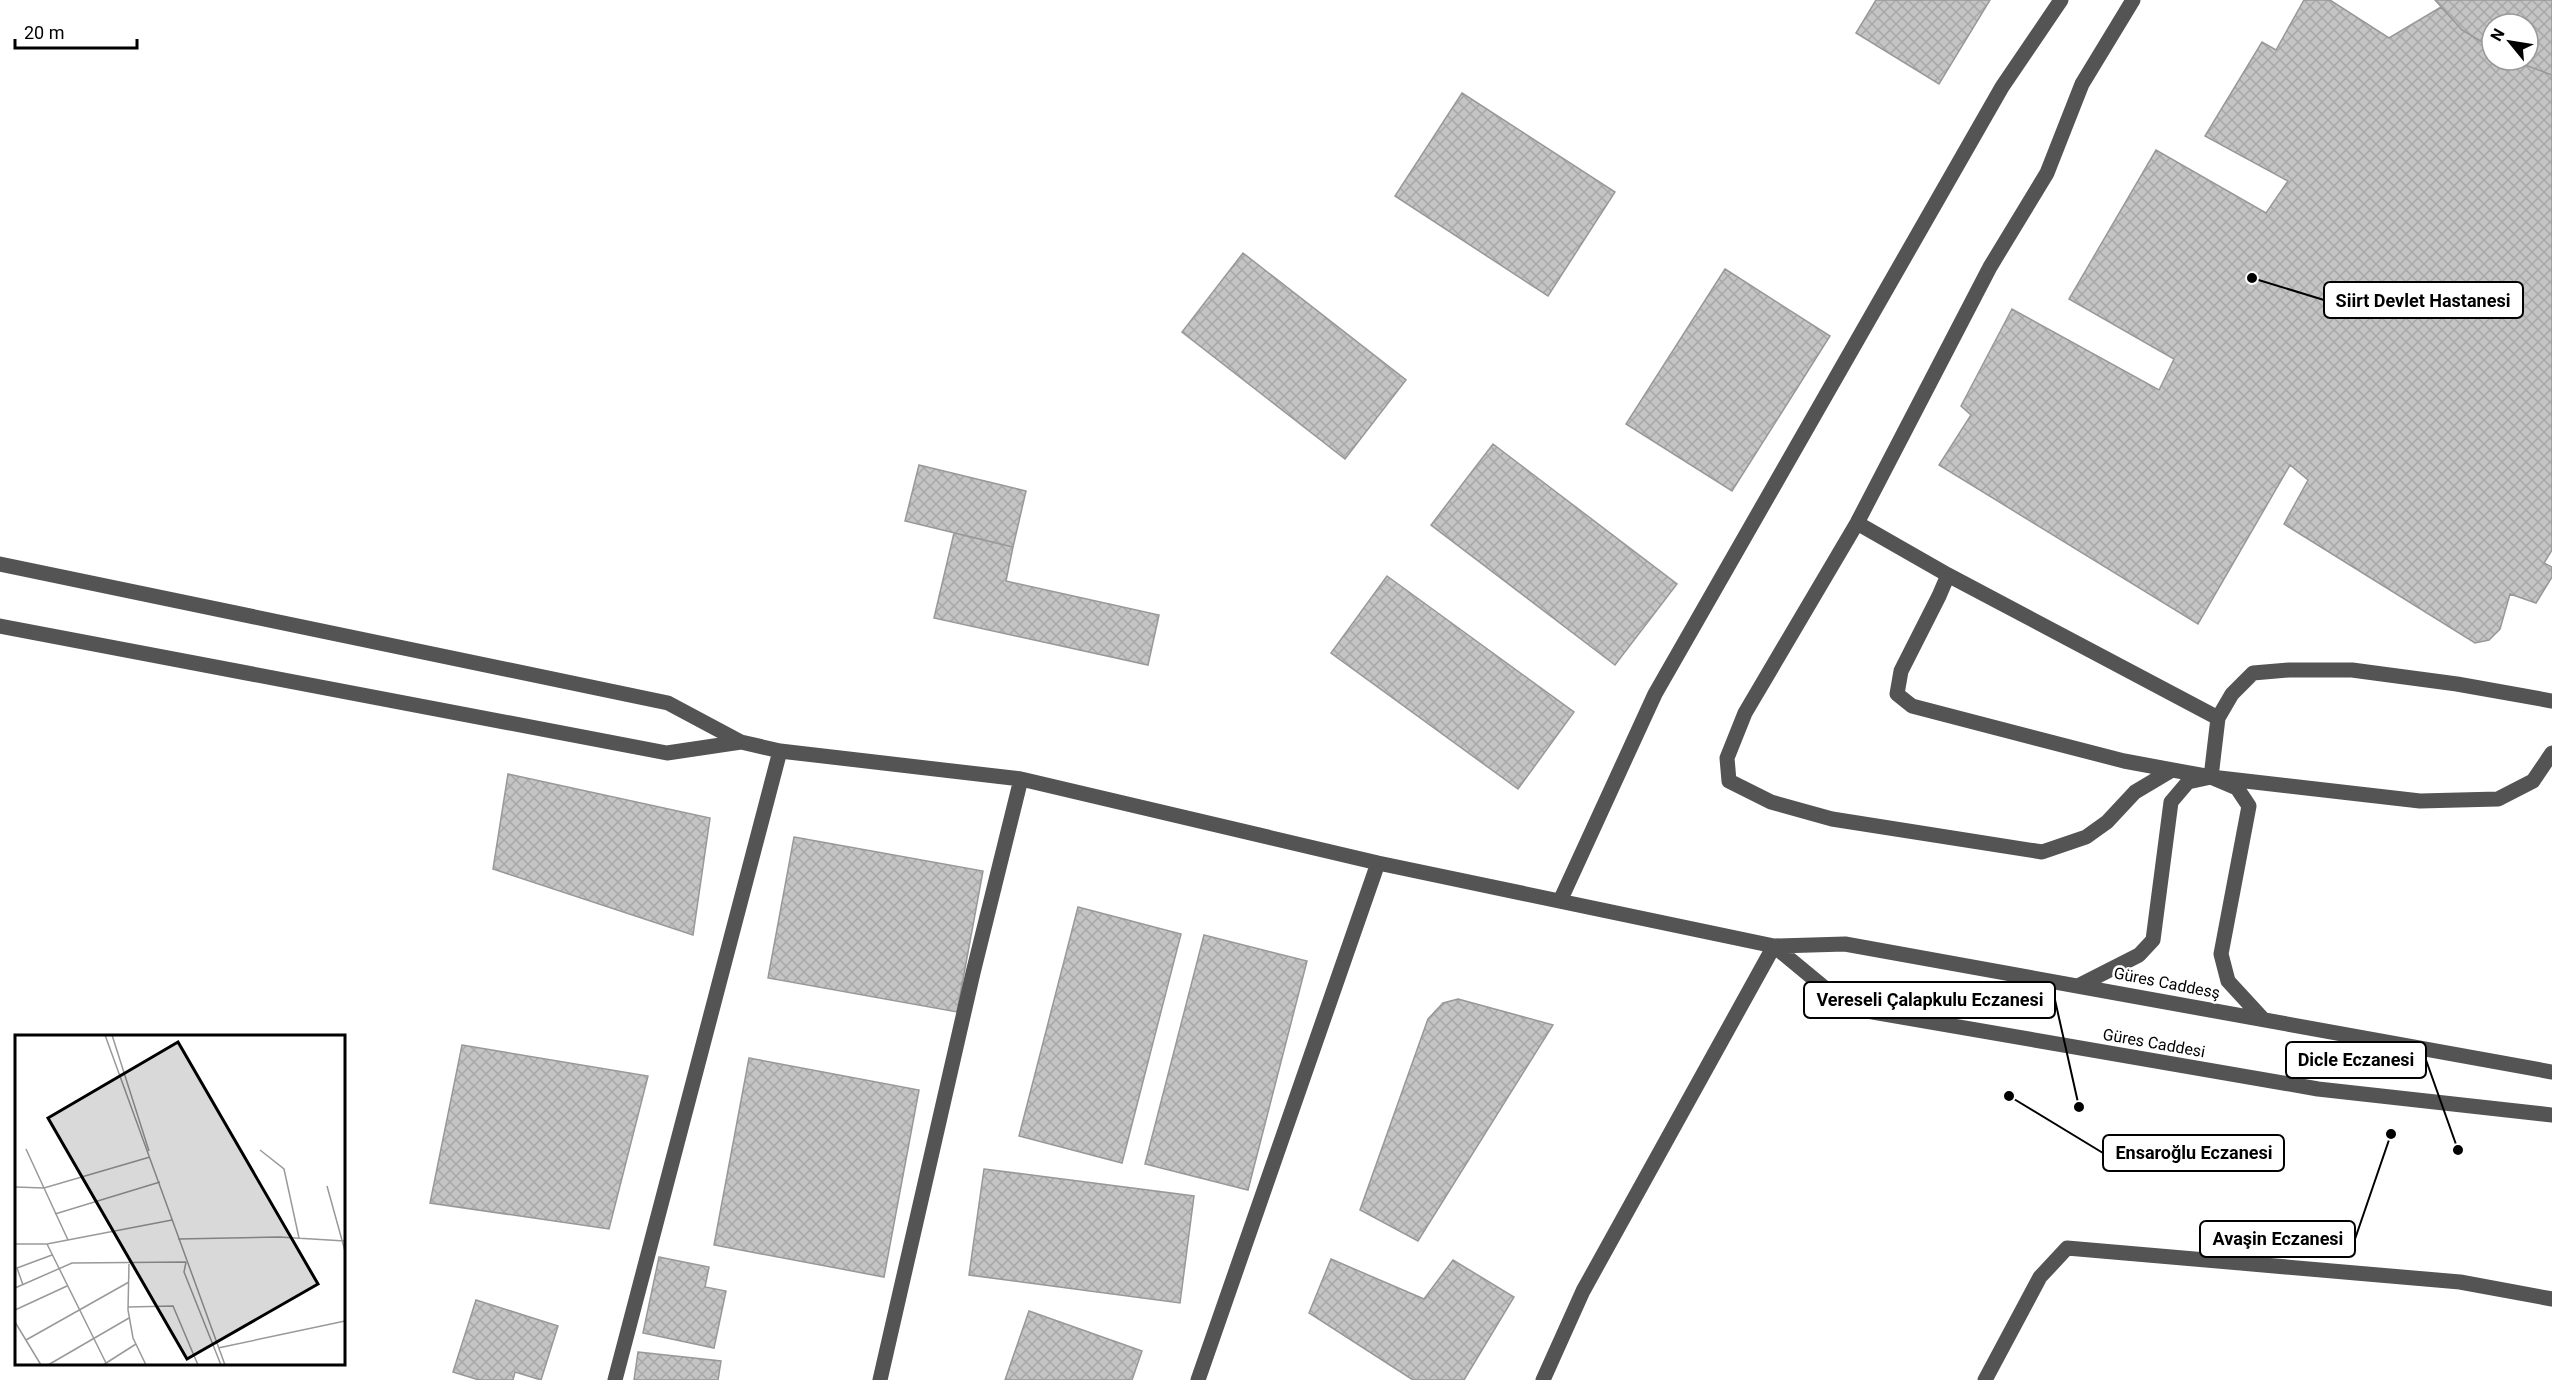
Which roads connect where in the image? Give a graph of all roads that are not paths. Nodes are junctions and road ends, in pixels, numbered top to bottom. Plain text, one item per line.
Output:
1 (2061, 0) edge
2 (2133, 0) edge
3 (1857, 523) junction
4 (0, 564) edge
5 (1948, 575) junction
6 (0, 626) edge
7 (2552, 701) edge
8 (2218, 718) junction
9 (741, 742) junction
10 (780, 751) junction
11 (2552, 753) edge
12 (2172, 770) junction
13 (2211, 777) junction
14 (1021, 779) junction
15 (1378, 863) junction
16 (1560, 901) junction
17 (1774, 946) junction
18 (2080, 985) junction
19 (2264, 1019) junction
20 (2552, 1072) edge
21 (2552, 1115) edge
22 (2552, 1299) edge
23 (615, 1380) edge
24 (879, 1380) edge
25 (1198, 1380) edge
26 (1543, 1380) edge
27 (1985, 1380) edge

1 - 16 street
2 - 3 street
3 - 5 street
3 - 12 street
4 - 9 street
5 - 8 street
5 - 12 street
6 - 9 street
7 - 8 street
8 - 13 street
9 - 10 street, Güres Caddesş
10 - 14 street, Güres Caddesş
10 - 23 street
11 - 13 street
12 - 13 street
13 - 18 street
13 - 19 street
14 - 15 street, Güres Caddesş
14 - 24 street
15 - 16 street, Güres Caddesş
15 - 25 street
16 - 17 street, Güres Caddesş
17 - 18 street, Güres Caddesş
17 - 21 street, Güres Caddesi
17 - 26 street
18 - 19 street, Güres Caddesş
19 - 20 street, Güres Caddesş
22 - 27 street

